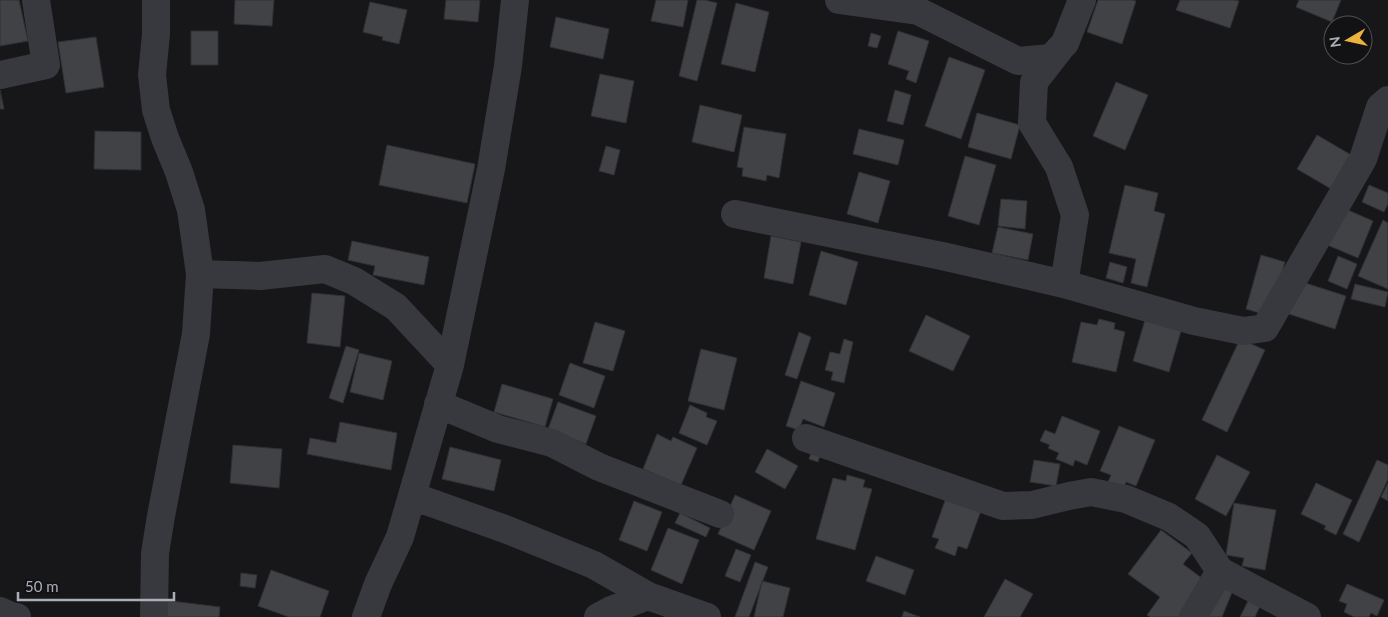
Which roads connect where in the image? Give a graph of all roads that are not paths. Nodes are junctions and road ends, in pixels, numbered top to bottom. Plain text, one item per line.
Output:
1 (36, 0) edge
2 (156, 0) edge
3 (515, 0) edge
4 (839, 0) edge
5 (1082, 0) edge
6 (1065, 43) junction
7 (0, 75) edge
8 (1388, 100) edge
9 (735, 214) dead end
10 (200, 274) junction
11 (1064, 284) junction
12 (450, 365) junction
13 (438, 404) junction
14 (806, 438) dead end
15 (412, 496) junction
16 (720, 514) dead end
17 (1220, 571) junction
18 (648, 596) junction
19 (0, 611) edge
20 (17, 617) edge
21 (154, 617) edge
22 (366, 617) edge
23 (598, 617) edge
24 (707, 617) edge
25 (1193, 617) edge
26 (1307, 617) edge

1 - 7 street
2 - 10 street
3 - 12 street
4 - 6 street
5 - 6 street
6 - 11 street
8 - 11 street
9 - 11 street
10 - 12 street
10 - 21 street
12 - 13 street
13 - 15 street
13 - 16 street
14 - 17 street
15 - 18 street
15 - 22 street
17 - 25 street
17 - 26 street
18 - 23 street
18 - 24 street
19 - 20 street

